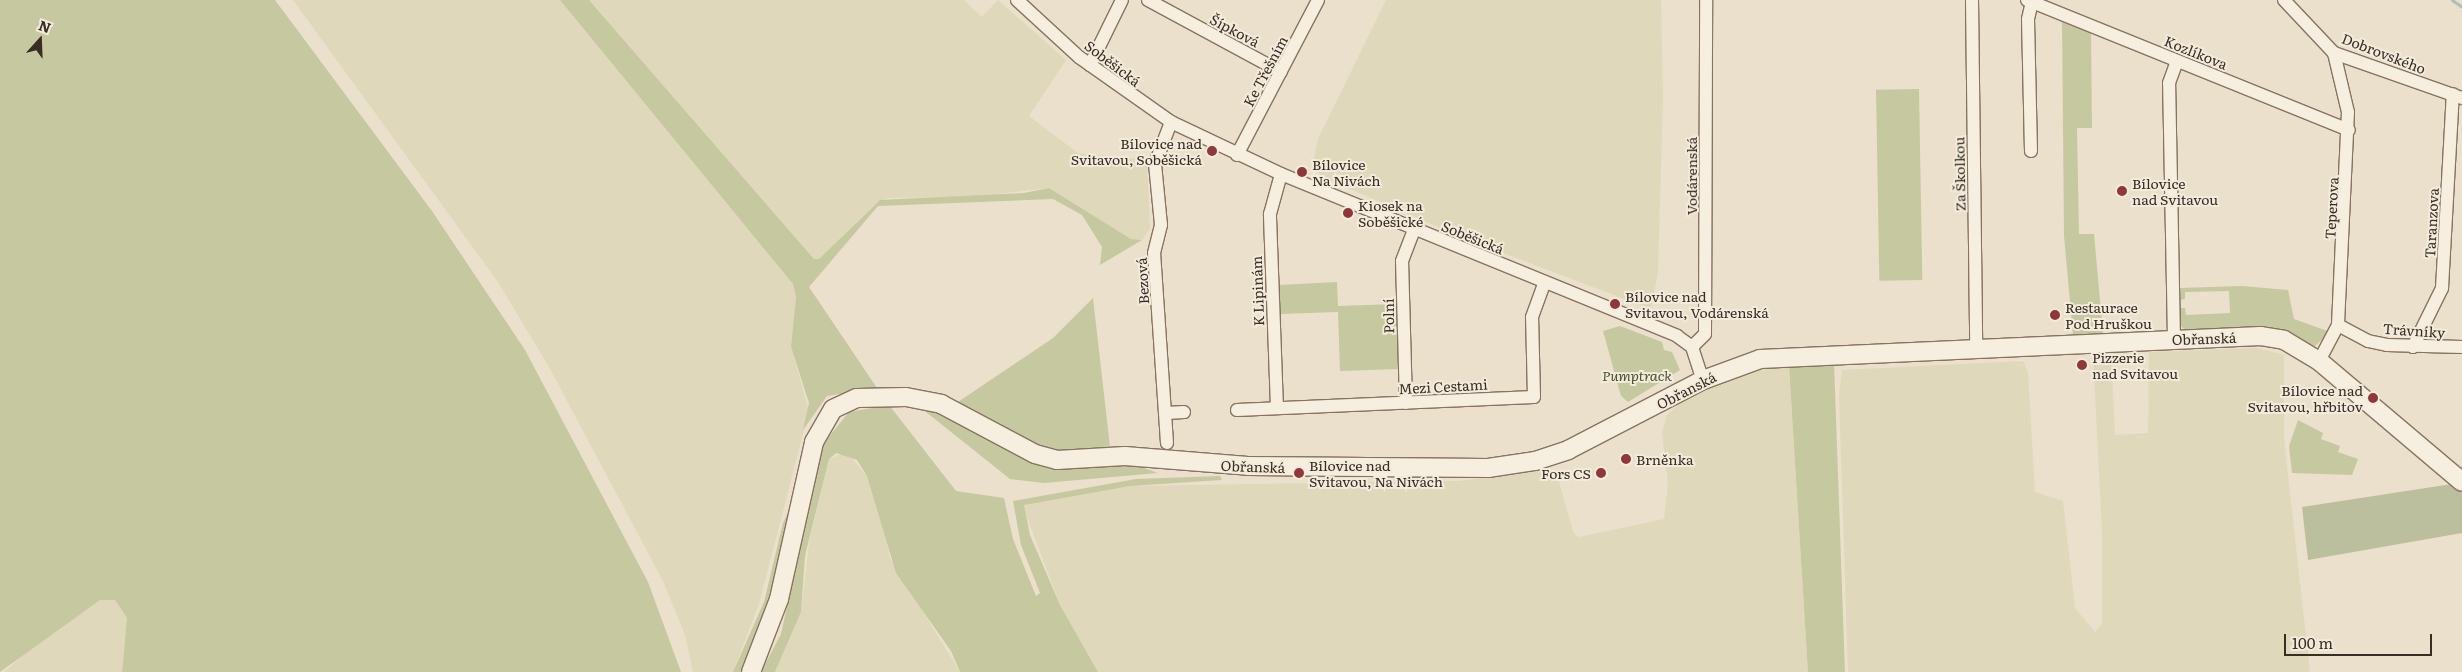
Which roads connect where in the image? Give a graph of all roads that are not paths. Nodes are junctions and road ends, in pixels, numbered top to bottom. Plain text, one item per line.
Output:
1 (1017, 0) edge
2 (1122, 0) edge
3 (1148, 0) edge
4 (1318, 0) edge
5 (1706, 0) edge
6 (1972, 0) edge
7 (2284, 0) edge
8 (2029, 1) edge
9 (2334, 53) junction
10 (2176, 61) junction
11 (1090, 65) junction
12 (1281, 72) junction
13 (2457, 96) edge
14 (1171, 122) junction
15 (2349, 130) junction
16 (2031, 151) dead end
17 (1238, 155) junction
18 (1281, 174) junction
19 (1414, 230) junction
20 (1544, 282) junction
21 (2338, 325) junction
22 (2174, 339) junction
23 (1692, 347) junction
24 (2413, 347) junction
25 (2462, 347) edge
26 (1976, 348) junction
27 (2319, 361) junction
28 (1703, 380) junction
29 (1406, 403) junction
30 (1277, 408) junction
31 (1237, 410) dead end
32 (1184, 412) dead end
33 (1167, 413) junction
34 (1167, 443) dead end
35 (2462, 482) edge
36 (751, 672) edge

1 - 11 street, Soběšická
2 - 11 street
3 - 12 street, Šípková
4 - 12 street, Ke Třešním
5 - 23 street, Vodárenská
6 - 26 street, Za Školkou
7 - 9 street, Dobrovského
8 - 10 street, Kozlíkova
8 - 16 street, Kozlíkova
9 - 13 street, Dobrovského
9 - 15 street, Teperova
10 - 15 street, Kozlíkova
10 - 22 street
11 - 14 street, Soběšická
12 - 17 street, Ke Třešním
13 - 24 street, Taranzova
14 - 17 street, Soběšická
14 - 33 street, Bezová
15 - 21 street, Teperova
17 - 18 street, Soběšická
18 - 19 street, Soběšická
18 - 30 street, K Lipinám
19 - 20 street, Soběšická
19 - 29 street, Polní
20 - 23 street, Soběšická
20 - 29 street, Mezi Cestami
21 - 24 street, Trávníky
21 - 27 street, Teperova
22 - 26 main road, Obřanská
22 - 27 main road, Obřanská
23 - 28 street
24 - 25 street, Trávníky
26 - 28 main road, Obřanská
27 - 35 main road, Obřanská
28 - 36 main road, Obřanská
29 - 30 street, Mezi Cestami
30 - 31 street, Mezi Cestami
32 - 33 street
33 - 34 street, Bezová

